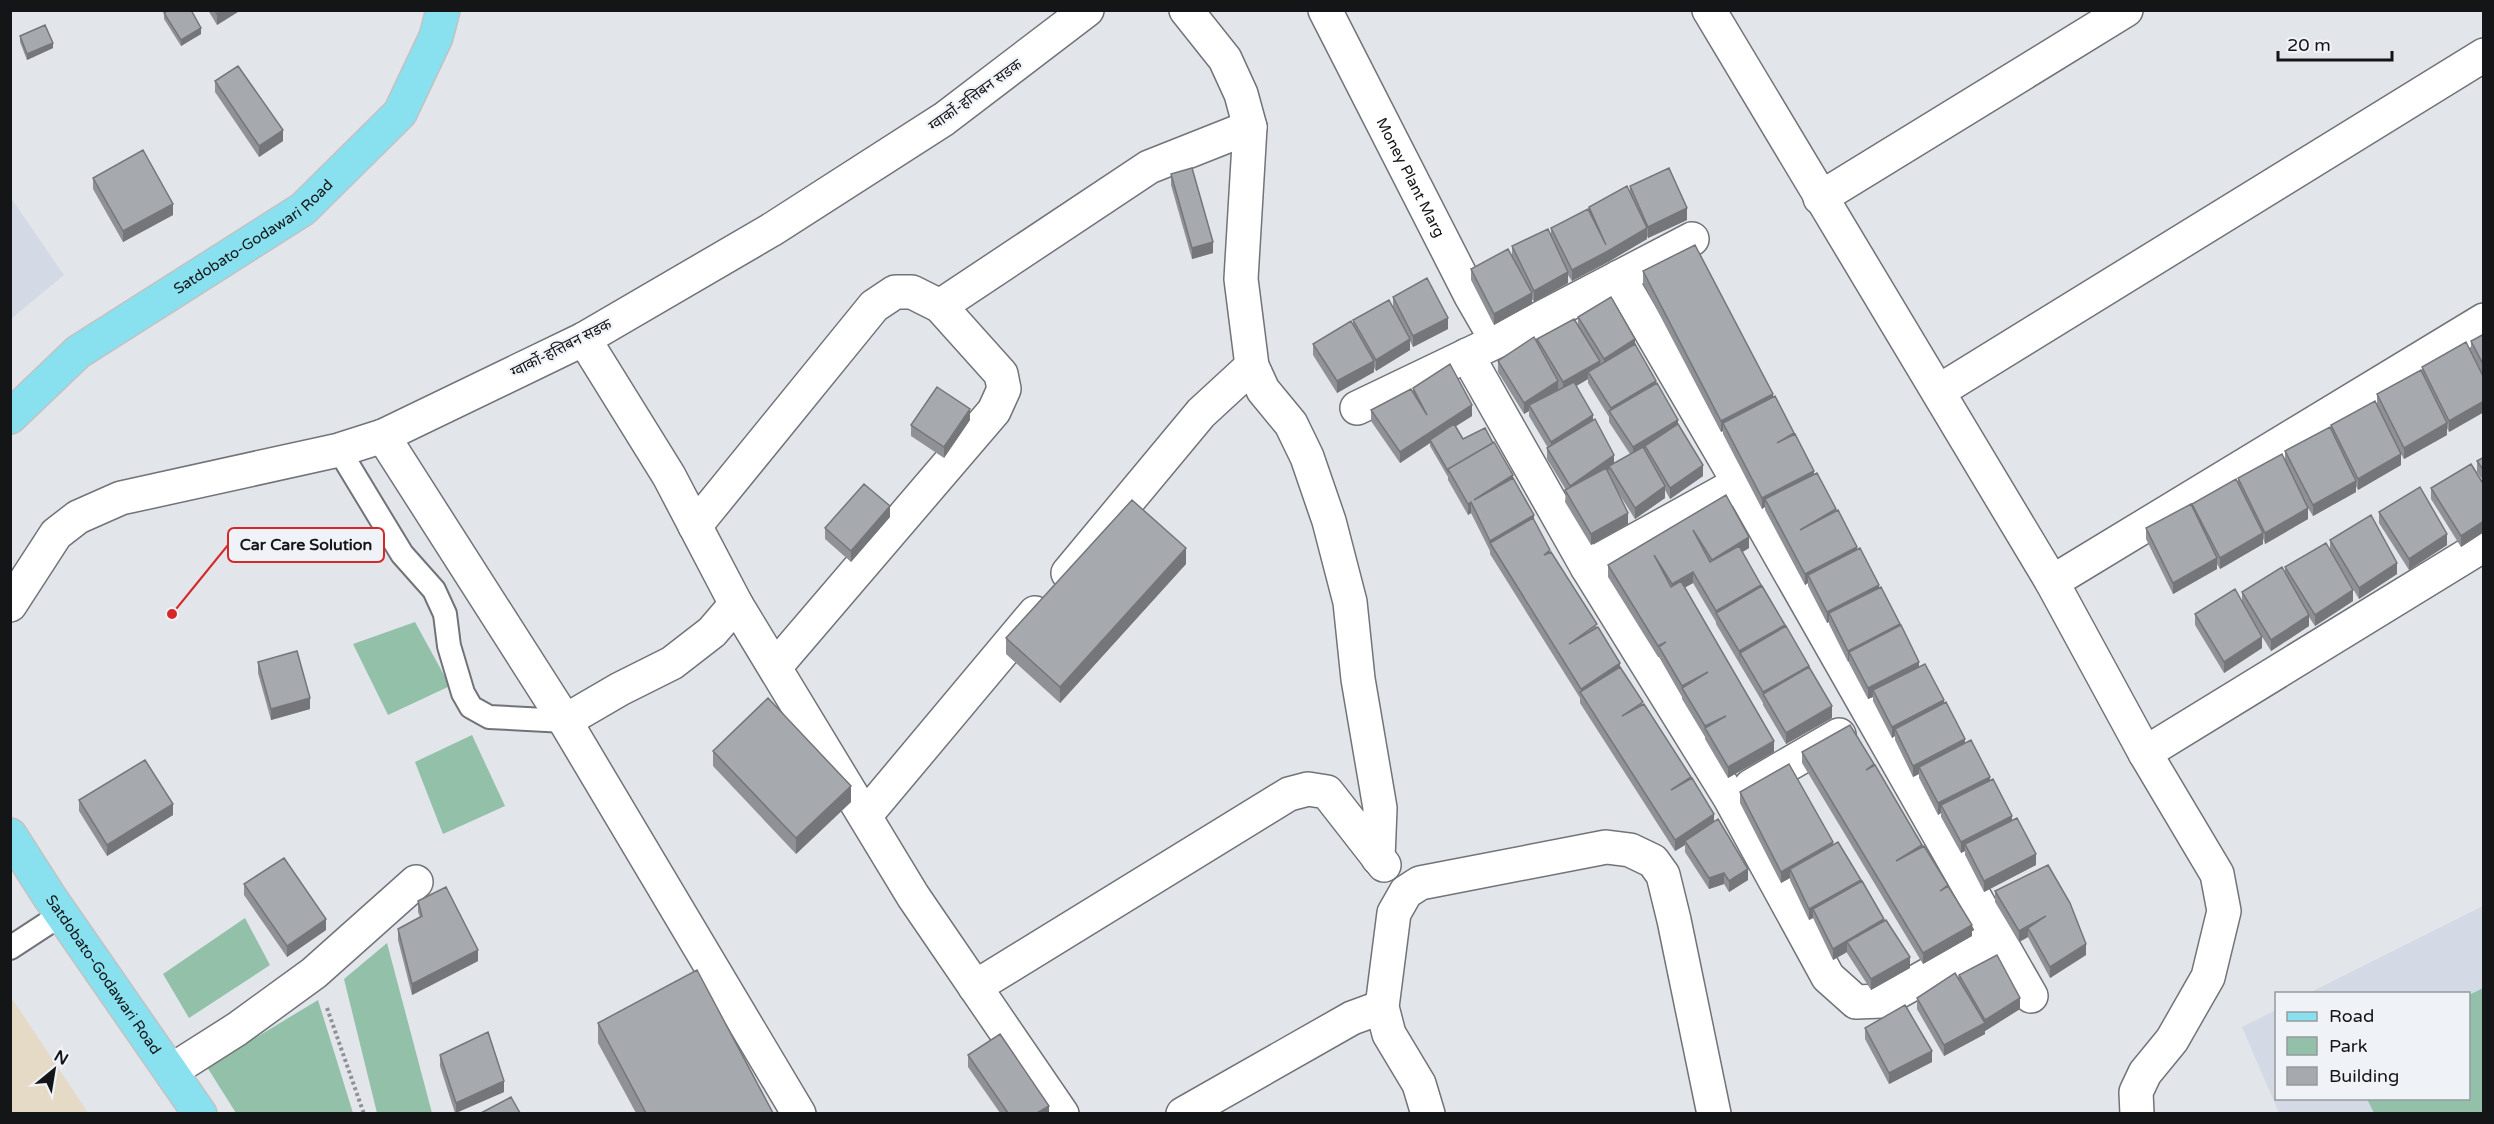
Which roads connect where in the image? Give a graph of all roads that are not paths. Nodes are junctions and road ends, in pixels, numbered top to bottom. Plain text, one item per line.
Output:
1 (442, 10) edge
2 (1087, 10) edge
3 (1186, 10) edge
4 (1325, 10) edge
5 (2126, 10) edge
6 (1712, 11) edge
7 (2484, 55) edge
8 (1250, 127) junction
9 (1820, 198) junction
10 (1692, 239) dead end
11 (1619, 277) junction
12 (940, 306) junction
13 (2484, 320) edge
14 (584, 339) junction
15 (1497, 341) junction
16 (1467, 356) junction
17 (1251, 366) junction
18 (1939, 391) junction
19 (1357, 408) dead end
20 (10, 417) edge
21 (383, 436) junction
22 (339, 450) junction
23 (1739, 483) junction
24 (695, 526) junction
25 (2484, 545) edge
26 (1587, 567) junction
27 (2052, 582) junction
28 (736, 604) junction
29 (10, 605) edge
30 (775, 667) junction
31 (1872, 717) junction
32 (565, 721) junction
33 (2145, 753) junction
34 (1730, 798) junction
35 (865, 816) junction
36 (10, 835) edge
37 (1378, 858) junction
38 (416, 882) dead end
39 (1406, 892) junction
40 (62, 914) junction
41 (1997, 936) junction
42 (10, 948) edge
43 (975, 987) junction
44 (2031, 996) dead end
45 (1382, 1007) junction
46 (171, 1071) junction
47 (200, 1113) edge
48 (799, 1113) edge
49 (1062, 1113) edge
50 (1183, 1113) edge
51 (1428, 1113) edge
52 (1714, 1113) edge
53 (2137, 1113) edge

1 - 20 main road, Satdobato-Godawari Road
2 - 14 street, ग्वार्को-हत्तिबन सडक
3 - 8 street
4 - 15 street, Money Plant Marg
5 - 9 street
6 - 9 street
7 - 18 street
8 - 12 street
8 - 17 street
9 - 18 street
10 - 11 street
11 - 15 street
11 - 23 street
12 - 24 street
12 - 30 street
13 - 27 street
14 - 21 street, ग्वार्को-हत्तिबन सडक
14 - 24 street
15 - 16 street
16 - 19 street
16 - 26 street
17 - 35 street
17 - 37 street
18 - 27 street
21 - 22 street, ग्वार्को-हत्तिबन सडक
21 - 32 street
22 - 29 street, ग्वार्को-हत्तिबन सडक
22 - 32 lane
23 - 26 street
23 - 31 street
24 - 28 street
25 - 33 street
26 - 34 street
27 - 33 street
28 - 30 street
28 - 32 street
30 - 35 street
31 - 34 street
31 - 41 street
32 - 48 street
33 - 53 street
34 - 41 street
35 - 43 street
36 - 40 main road, Satdobato-Godawari Road
37 - 39 street
37 - 43 street
38 - 46 street
39 - 45 street
39 - 52 street
40 - 42 lane
40 - 46 main road, Satdobato-Godawari Road
41 - 44 street
43 - 49 street
45 - 50 street
45 - 51 street
46 - 47 main road, Satdobato-Godawari Road

